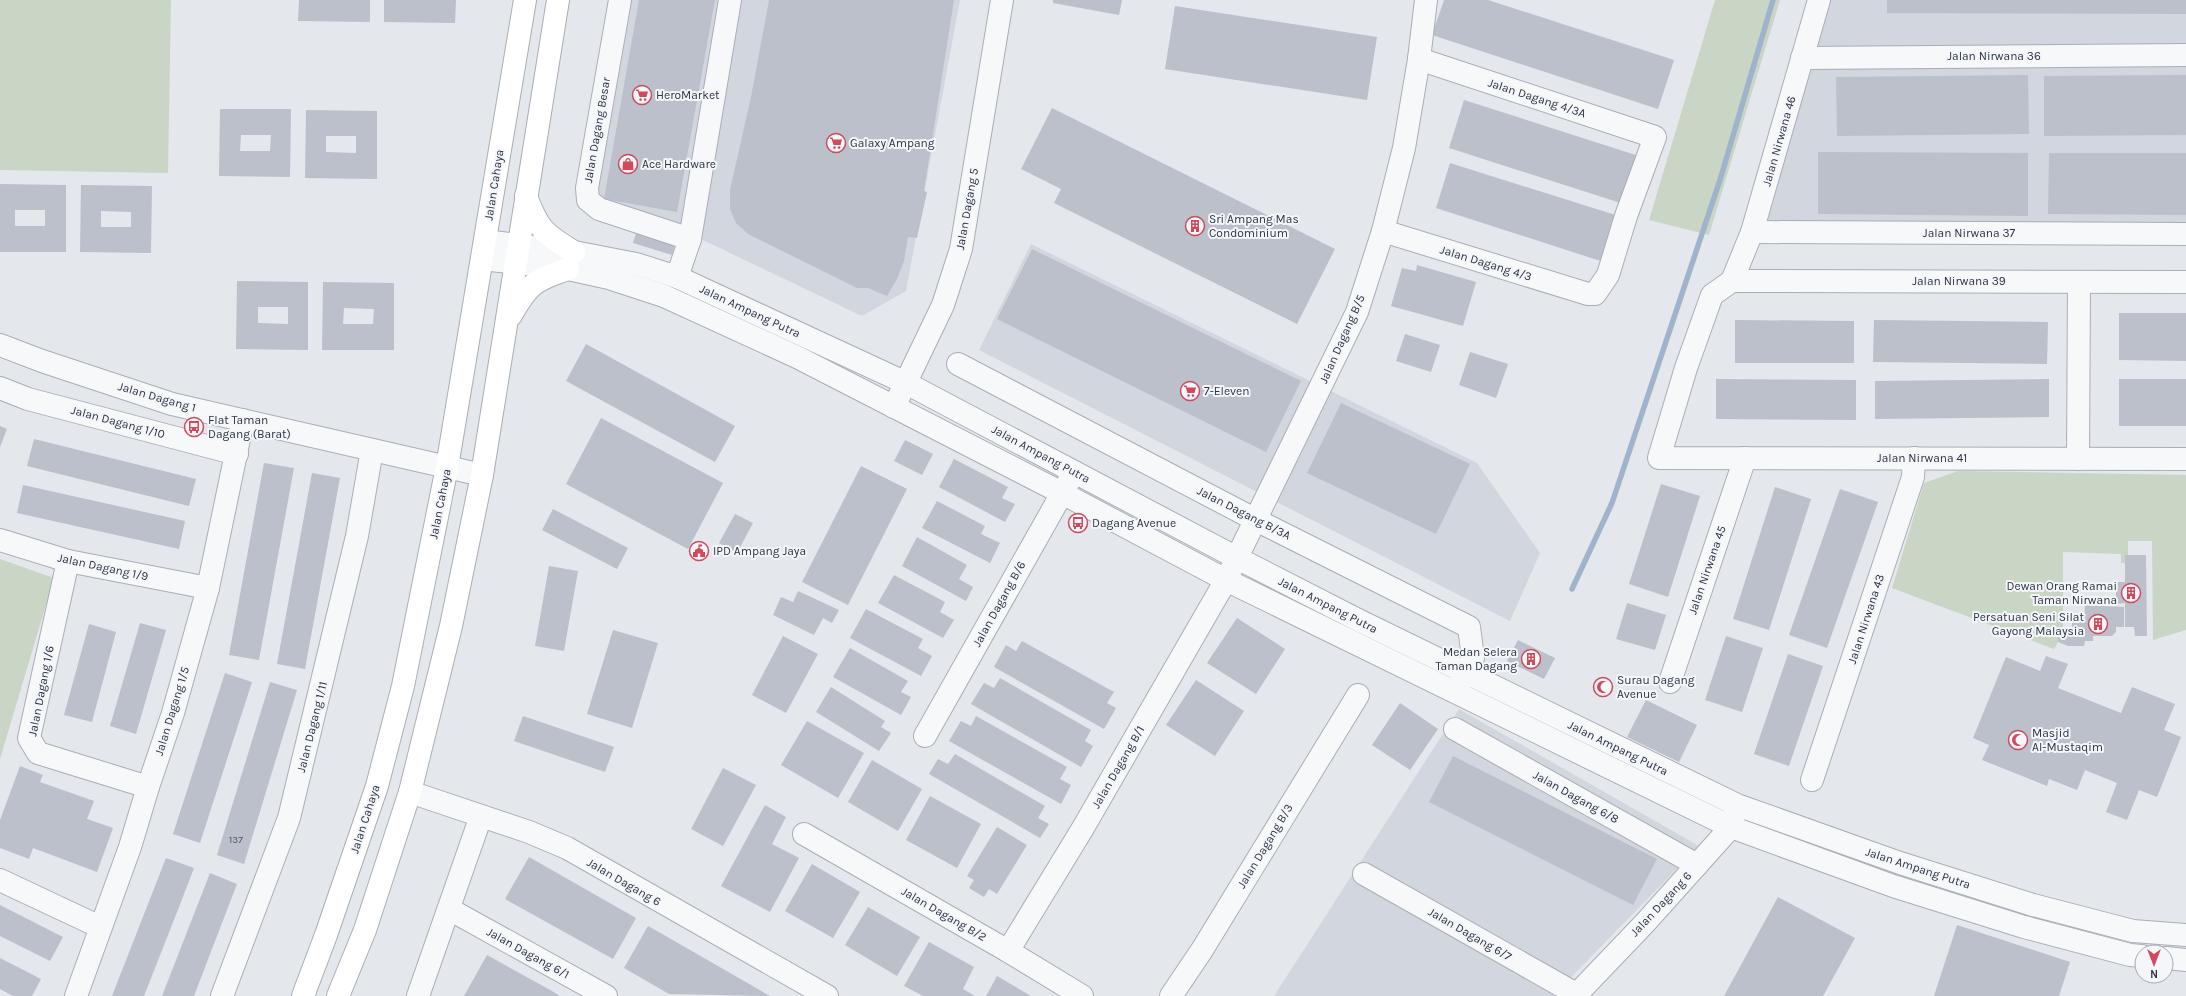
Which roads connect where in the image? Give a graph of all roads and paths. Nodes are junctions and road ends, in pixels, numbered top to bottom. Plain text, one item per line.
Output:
1 (524, 0) edge
2 (558, 0) edge
3 (620, 0) edge
4 (730, 0) edge
5 (1002, 0) edge
6 (1426, 0) edge
7 (1819, 0) edge
8 (2186, 55) edge
9 (1802, 58) junction
10 (1418, 59) junction
11 (526, 196) junction
12 (1383, 231) junction
13 (1752, 232) junction
14 (2186, 234) edge
15 (690, 239) junction
16 (483, 250) junction
17 (517, 254) junction
18 (571, 261) junction
19 (677, 277) junction
20 (1732, 281) junction
21 (2078, 282) junction
22 (2186, 282) edge
23 (1588, 294) joint
24 (507, 322) junction
25 (0, 345) edge
26 (958, 364) dead end
27 (906, 383) junction
28 (0, 388) edge
29 (894, 407) junction
30 (243, 420) junction
31 (372, 450) junction
32 (237, 454) junction
33 (1745, 458) junction
34 (1914, 458) junction
35 (2078, 459) junction
36 (2186, 459) edge
37 (447, 467) junction
38 (1074, 472) junction
39 (482, 475) junction
40 (1062, 493) junction
41 (1256, 520) junction
42 (0, 540) edge
43 (1236, 558) junction
44 (68, 561) junction
45 (1226, 580) junction
46 (208, 588) junction
47 (1465, 673) junction
48 (1670, 682) dead end
49 (1456, 693) junction
50 (1358, 695) dead end
51 (1455, 729) dead end
52 (925, 736) dead end
53 (1812, 780) dead end
54 (148, 787) junction
55 (410, 792) junction
56 (1736, 805) junction
57 (481, 816) junction
58 (1731, 827) junction
59 (804, 834) dead end
60 (1697, 865) junction
61 (1364, 874) dead end
62 (0, 880) edge
63 (449, 909) junction
64 (100, 927) junction
65 (2186, 935) edge
66 (1008, 951) junction
67 (2134, 955) edge
68 (2174, 959) edge
69 (2186, 960) edge
70 (1575, 995) edge
71 (76, 996) edge
72 (222, 996) edge
73 (303, 996) edge
74 (338, 996) edge
75 (418, 996) edge
76 (606, 996) edge
77 (827, 996) edge
78 (1082, 996) edge
79 (1171, 996) edge

1 - 16 main road, Jalan Cahaya
2 - 11 main road
3 - 15 street, Jalan Dagang Besar
4 - 15 street
5 - 27 street, Jalan Dagang 5
6 - 10 street, Jalan Dagang B/5
7 - 9 street, Jalan Nirwana 46
8 - 9 street, Jalan Nirwana 36
9 - 13 street, Jalan Nirwana 46
10 - 12 street, Jalan Dagang B/5
10 - 23 street, Jalan Dagang 4/3A
11 - 17 main road
11 - 18 main road
12 - 23 street, Jalan Dagang 4/3
12 - 41 street, Jalan Dagang B/5
13 - 14 street, Jalan Nirwana 37
13 - 20 street, Jalan Nirwana 46
15 - 19 street
16 - 17 street, Jalan Ampang Putra
16 - 37 main road, Jalan Cahaya
17 - 18 street, Jalan Ampang Putra
17 - 24 main road
18 - 19 street, Jalan Ampang Putra
18 - 24 main road
18 - 29 street, Jalan Ampang Putra
19 - 27 street, Jalan Ampang Putra
20 - 21 street, Jalan Nirwana 39
20 - 33 street, Jalan Nirwana 41
21 - 22 street, Jalan Nirwana 39
21 - 35 street
24 - 39 main road
25 - 30 street, Jalan Dagang 1
26 - 41 street, Jalan Dagang B/3A
27 - 29 street, Jalan Dagang 5
27 - 38 street, Jalan Ampang Putra
28 - 32 street, Jalan Dagang 1/10
29 - 40 street, Jalan Ampang Putra
30 - 31 street, Jalan Dagang 1
30 - 32 street, Jalan Dagang 1/5
31 - 37 street, Jalan Dagang 1
31 - 72 street, Jalan Dagang 1/11
32 - 46 street, Jalan Dagang 1/5
33 - 34 street, Jalan Nirwana 41
33 - 48 street, Jalan Nirwana 45
34 - 35 street, Jalan Nirwana 41
34 - 53 street, Jalan Nirwana 43
35 - 36 street, Jalan Nirwana 41
37 - 39 street, Jalan Dagang 1
37 - 73 main road, Jalan Cahaya
38 - 40 street, Jalan Dagang B/6
38 - 43 street, Jalan Ampang Putra
39 - 55 main road
40 - 45 street, Jalan Ampang Putra
40 - 52 street, Jalan Dagang B/6
41 - 43 street, Jalan Dagang B/5
41 - 47 street, Jalan Dagang B/3A
42 - 44 street, Jalan Dagang 1/9
43 - 45 street, Jalan Dagang B/1
43 - 47 street, Jalan Ampang Putra
44 - 46 street, Jalan Dagang 1/9
44 - 54 street, Jalan Dagang 1/6
45 - 49 street, Jalan Ampang Putra
45 - 66 street, Jalan Dagang B/1
46 - 54 street, Jalan Dagang 1/5
47 - 49 street, Jalan Dagang B/3A
47 - 56 street, Jalan Ampang Putra
49 - 58 street, Jalan Ampang Putra
50 - 79 street, Jalan Dagang B/3
51 - 60 street, Jalan Dagang 6/8
54 - 64 street, Jalan Dagang 1/5
55 - 57 street, Jalan Dagang 6
55 - 74 main road
56 - 58 street, Jalan Dagang 6
56 - 65 street, Jalan Ampang Putra
57 - 63 street
57 - 77 street, Jalan Dagang 6
58 - 60 street, Jalan Dagang 6
58 - 67 street, Jalan Ampang Putra
59 - 66 street, Jalan Dagang B/2
60 - 70 street, Jalan Dagang 6
61 - 70 street, Jalan Dagang 6/7
62 - 64 street
63 - 75 street
63 - 76 street, Jalan Dagang 6/1
64 - 71 street, Jalan Dagang 1/5
66 - 78 street, Jalan Dagang B/2
68 - 69 street

